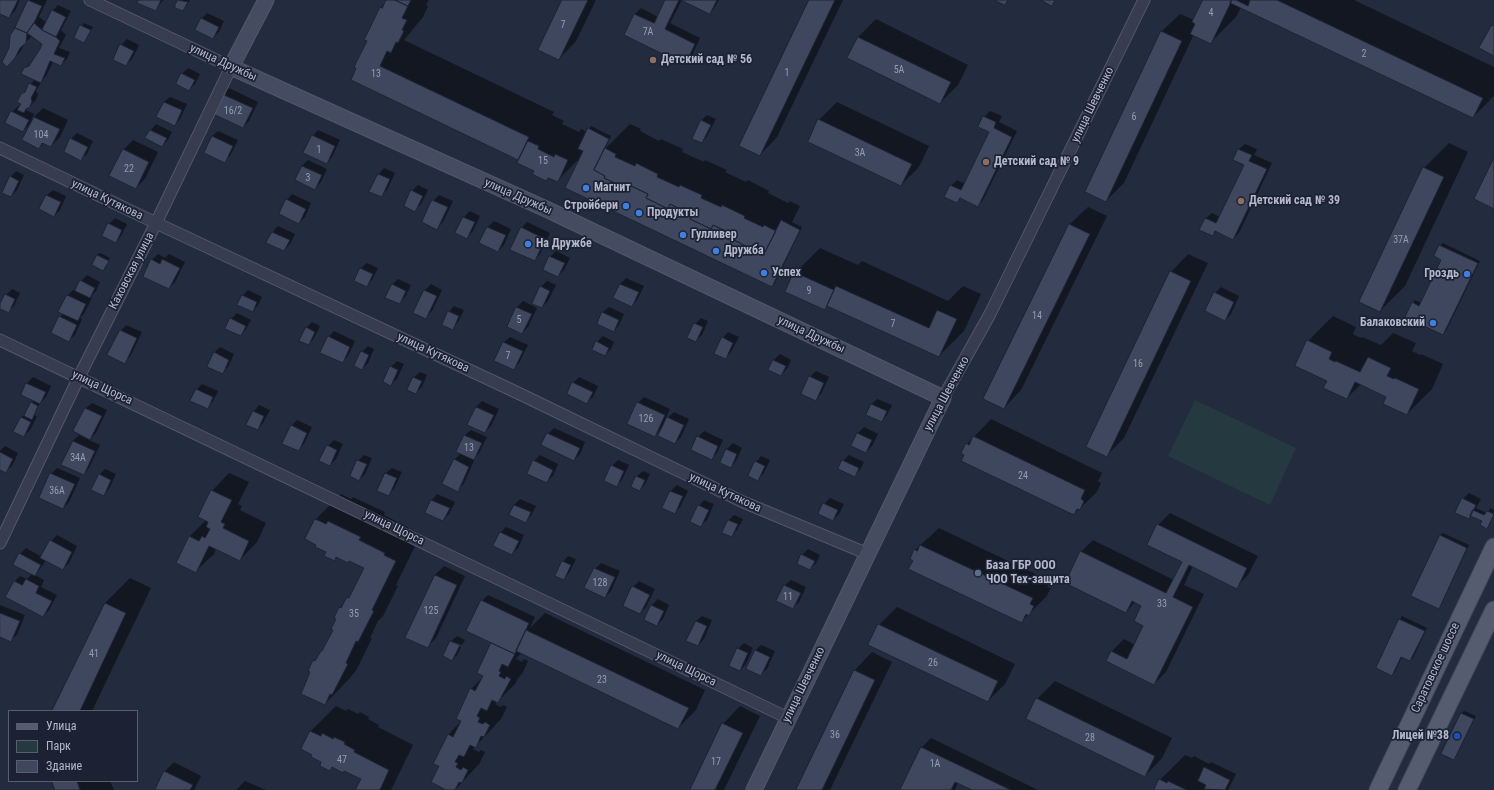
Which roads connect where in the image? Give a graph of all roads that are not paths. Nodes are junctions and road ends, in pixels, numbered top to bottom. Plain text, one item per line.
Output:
1 (90, 0) edge
2 (266, 0) edge
3 (1144, 0) edge
4 (231, 67) junction
5 (0, 148) edge
6 (156, 223) junction
7 (0, 340) edge
8 (79, 377) junction
9 (943, 398) junction
10 (1, 536) edge
11 (1494, 547) edge
12 (868, 554) junction
13 (1494, 610) edge
14 (788, 718) junction
15 (754, 790) edge
16 (1378, 790) edge
17 (1407, 790) edge

1 - 4 street, улица Дружбы
2 - 4 street, Каховская улица
3 - 9 street, улица Шевченко
4 - 6 street, Каховская улица
4 - 9 street, улица Дружбы
5 - 6 street, улица Кутякова
6 - 8 street, Каховская улица
6 - 12 street, улица Кутякова
7 - 8 street, улица Щорса
8 - 10 street, Каховская улица
8 - 14 street, улица Щорса
9 - 12 street, улица Шевченко
11 - 16 main road, Саратовское шоссе
12 - 14 street, улица Шевченко
13 - 17 main road
14 - 15 street, улица Шевченко

